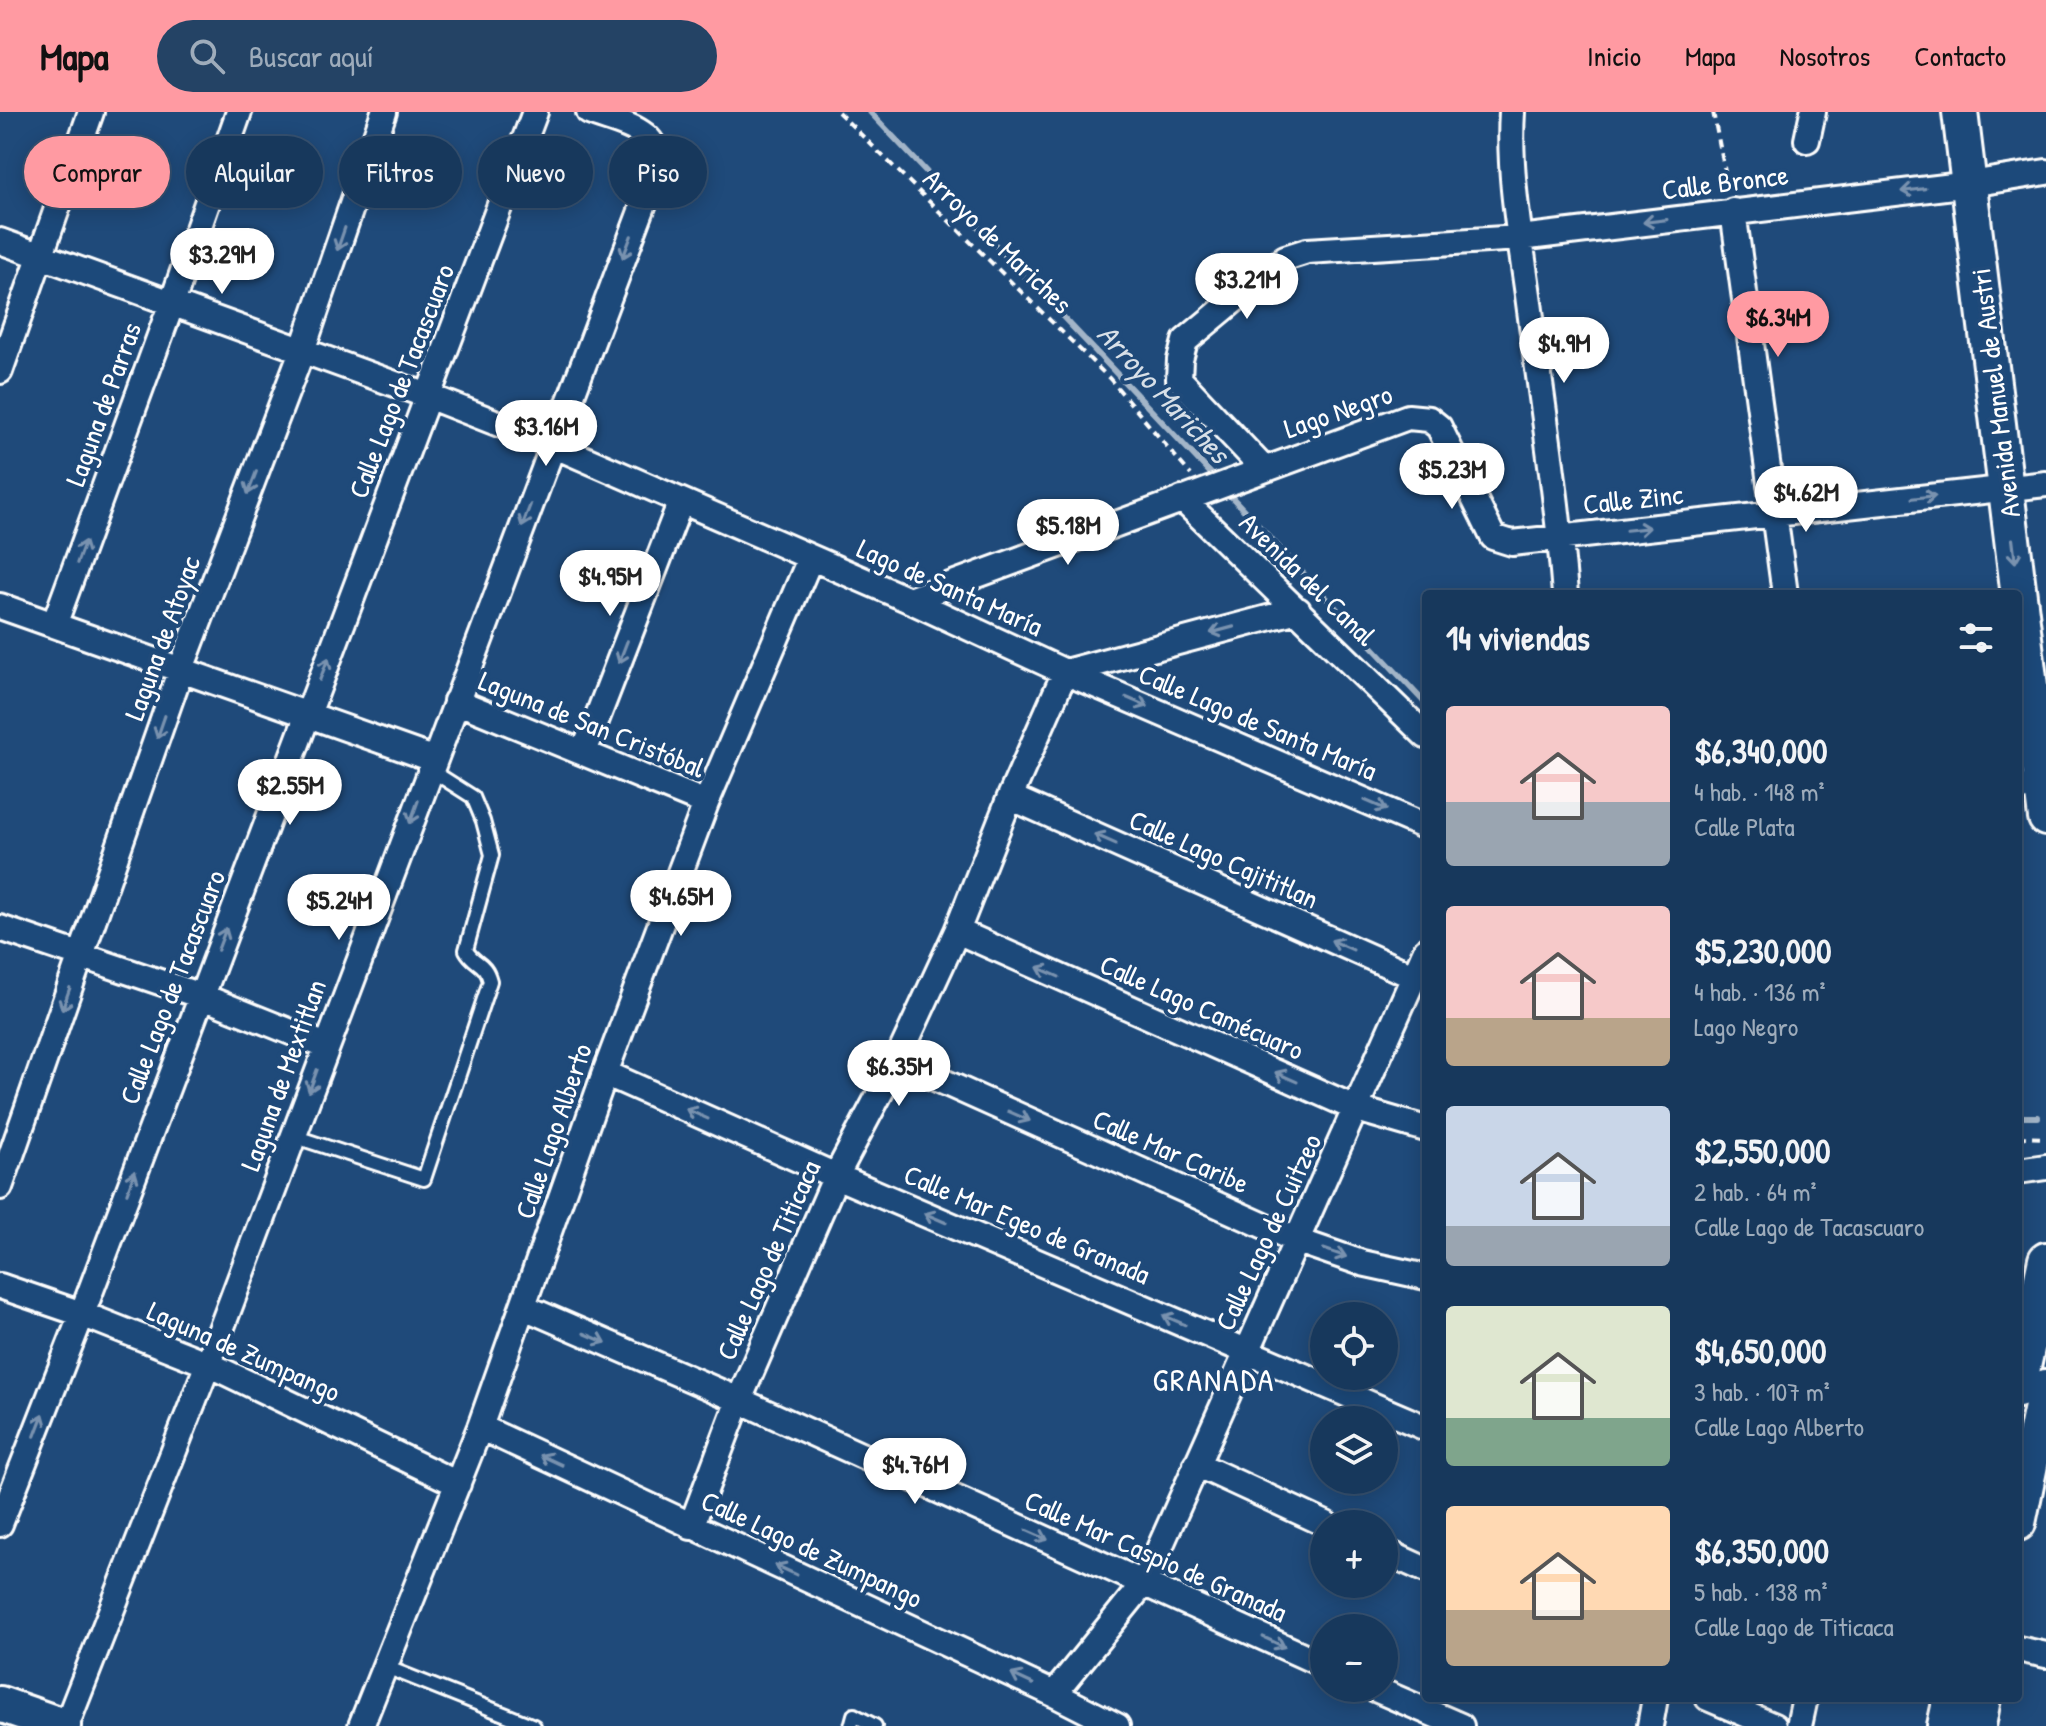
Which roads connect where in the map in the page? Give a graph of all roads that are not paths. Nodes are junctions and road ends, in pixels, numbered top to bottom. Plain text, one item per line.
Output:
1 (91, 112) edge
2 (239, 112) edge
3 (384, 112) edge
4 (535, 112) edge
5 (589, 112) edge
6 (1512, 112) edge
7 (1813, 112) edge
8 (1960, 112) edge
9 (1807, 140) dead end
10 (2046, 172) edge
11 (1970, 184) junction
12 (1733, 211) junction
13 (1520, 238) junction
14 (0, 241) edge
15 (39, 257) junction
16 (172, 303) junction
17 (302, 351) junction
18 (0, 371) edge
19 (428, 396) junction
20 (553, 445) junction
21 (1251, 472) junction
22 (2046, 484) edge
23 (2006, 488) junction
24 (1199, 493) junction
25 (681, 501) junction
26 (1774, 514) junction
27 (1561, 538) junction
28 (810, 559) junction
29 (1565, 590) edge
30 (1784, 590) edge
31 (2021, 590) edge
32 (2022, 599) edge
33 (909, 600) junction
34 (0, 606) edge
35 (1298, 610) junction
36 (54, 625) junction
37 (181, 669) junction
38 (1065, 672) junction
39 (456, 701) junction
40 (307, 714) junction
41 (2040, 723) edge
42 (1422, 732) edge
43 (584, 752) junction
44 (431, 764) junction
45 (2038, 794) edge
46 (1010, 797) junction
47 (706, 803) junction
48 (1422, 825) edge
49 (0, 928) edge
50 (957, 931) junction
51 (81, 954) junction
52 (1422, 958) edge
53 (1413, 976) junction
54 (201, 996) junction
55 (326, 1046) junction
56 (897, 1061) junction
57 (605, 1073) junction
58 (1357, 1109) junction
59 (1422, 1128) edge
60 (293, 1136) junction
61 (2046, 1167) edge
62 (2022, 1170) edge
63 (836, 1176) junction
64 (0, 1187) edge
65 (1298, 1241) junction
66 (2046, 1260) edge
67 (1422, 1276) edge
68 (0, 1286) edge
69 (524, 1307) junction
70 (82, 1314) junction
71 (1247, 1351) junction
72 (208, 1364) junction
73 (2022, 1371) edge
74 (2046, 1387) edge
75 (739, 1400) junction
76 (1422, 1426) edge
77 (480, 1427) junction
78 (2039, 1451) edge
79 (1196, 1464) junction
80 (458, 1484) junction
81 (2022, 1509) edge
82 (1310, 1517) edge
83 (0, 1524) edge
84 (691, 1527) junction
85 (1398, 1557) edge
86 (1422, 1568) edge
87 (1144, 1583) junction
88 (2022, 1650) edge
89 (2046, 1655) edge
90 (1310, 1659) edge
91 (386, 1667) junction
92 (1054, 1694) junction
93 (1398, 1699) edge
94 (1654, 1702) edge
95 (1717, 1702) edge
96 (1804, 1702) edge
97 (1950, 1702) edge
98 (1982, 1702) edge
99 (0, 1704) edge
100 (64, 1726) edge
101 (361, 1726) edge
102 (534, 1726) edge
103 (851, 1726) edge
104 (875, 1726) edge
105 (1117, 1726) edge
106 (1461, 1726) edge
107 (1650, 1726) edge
108 (1774, 1726) edge
109 (1799, 1726) edge
110 (1945, 1726) edge
111 (1978, 1726) edge

1 - 15 street
2 - 16 street, Laguna de Parras
3 -> 17 street, Laguna de Atoyac
4 - 19 street, Calle Lago de Tacascuaro
5 -> 20 street, Laguna de Mextitlan
6 - 13 street
7 - 9 street
8 - 11 main road, Avenida Manuel de Austri
10 - 11 street, Calle Bronce
11 -> 12 street, Calle Bronce
11 - 23 main road, Avenida Manuel de Austri
12 -> 13 street, Calle Bronce
12 - 26 street
13 - 21 street, Calle Bronce
13 - 27 street
14 - 15 street, Lago de Santa María
15 - 16 street, Lago de Santa María
15 - 18 street
16 - 17 street, Lago de Santa María
36 -> 16 street, Laguna de Parras
17 - 19 street, Lago de Santa María
17 -> 37 street, Laguna de Atoyac
19 - 20 street, Lago de Santa María
40 -> 19 street, Calle Lago de Tacascuaro
20 - 25 street, Lago de Santa María
20 -> 39 street, Laguna de Mextitlan
21 - 24 street, Lago Negro
21 - 27 street, Lago Negro
22 - 23 street, Calle Zinc
26 -> 23 street, Calle Zinc
23 -> 31 main road, Avenida Manuel de Austri
24 - 33 street, Lago Negro
24 - 35 street, Avenida del Canal
25 - 28 street, Lago de Santa María
25 -> 43 street
27 -> 26 street, Calle Zinc
26 - 30 street
27 - 29 street
28 - 33 street, Lago de Santa María
28 - 47 street, Calle Lago Alberto
32 -> 41 main road, Avenida Manuel de Austri
33 - 38 street, Lago de Santa María
34 - 36 street
35 -> 38 street
35 - 42 street, Avenida del Canal
36 - 37 street
37 - 40 street
37 -> 51 street, Laguna de Atoyac
38 - 46 street, Calle Lago de Titicaca
38 -> 48 street, Calle Lago de Santa María
39 - 43 street, Laguna de San Cristóbal
39 - 44 street, Laguna de Mextitlan
40 - 44 street
54 -> 40 street, Calle Lago de Tacascuaro
41 - 45 main road, Avenida Manuel de Austri
43 - 47 street, Laguna de San Cristóbal
44 -> 55 street, Laguna de Mextitlan
44 - 60 lane
46 - 50 street, Calle Lago de Titicaca
53 -> 46 street, Calle Lago Cajititlan
47 - 57 street, Calle Lago Alberto
49 - 51 street
50 - 56 street, Calle Lago de Titicaca
58 -> 50 street, Calle Lago Camécuaro
51 - 54 street
51 -> 64 street, Laguna de Atoyac
52 - 53 street, Calle Lago de Cuitzeo
53 - 58 street, Calle Lago de Cuitzeo
54 - 55 street
70 -> 54 street, Calle Lago de Tacascuaro
55 -> 60 street, Laguna de Mextitlan
56 - 63 street, Calle Lago de Titicaca
56 -> 65 street, Calle Mar Caribe
63 -> 57 street, Calle Mar Egeo de Granada
57 - 69 street, Calle Lago Alberto
58 - 59 street, Calle Lago Camécuaro
58 - 65 street, Calle Lago de Cuitzeo
60 - 72 street, Laguna de Mextitlan
61 - 62 street
71 -> 63 street, Calle Mar Egeo de Granada
63 - 75 street, Calle Lago de Titicaca
65 -> 67 street, Calle Mar Caribe
65 - 71 street, Calle Lago de Cuitzeo
66 - 73 main road
68 - 70 street, Laguna de Zumpango
69 -> 75 street, Calle Mar Caspio de Granada
69 - 77 street, Calle Lago Alberto
70 - 72 street, Laguna de Zumpango
83 -> 70 street, Calle Lago de Tacascuaro
71 - 76 street, Calle Mar Egeo de Granada
71 - 79 street, Calle Lago de Cuitzeo
72 - 80 street, Laguna de Zumpango
72 - 100 street, Laguna de Mextitlan
74 - 78 main road
75 - 84 street, Calle Lago de Titicaca
75 -> 87 street, Calle Mar Caspio de Granada
77 - 80 street, Calle Lago Alberto
84 -> 77 street, Calle Lago de Zumpango
78 - 81 main road
79 - 82 street
79 - 87 street, Calle Lago de Cuitzeo
80 - 91 street, Calle Lago Alberto
92 -> 84 street, Calle Lago de Zumpango
85 - 86 street
87 -> 90 street, Calle Mar Caspio de Granada
87 - 92 street, Calle Lago de Cuitzeo
88 - 89 street
91 - 101 street, Calle Lago Alberto
91 - 102 lane
92 - 105 street, Calle Lago de Zumpango
93 - 106 street
94 - 107 street
95 - 108 street
96 - 109 street
97 - 110 main road
98 - 111 main road
99 - 100 main road
103 - 104 lane

